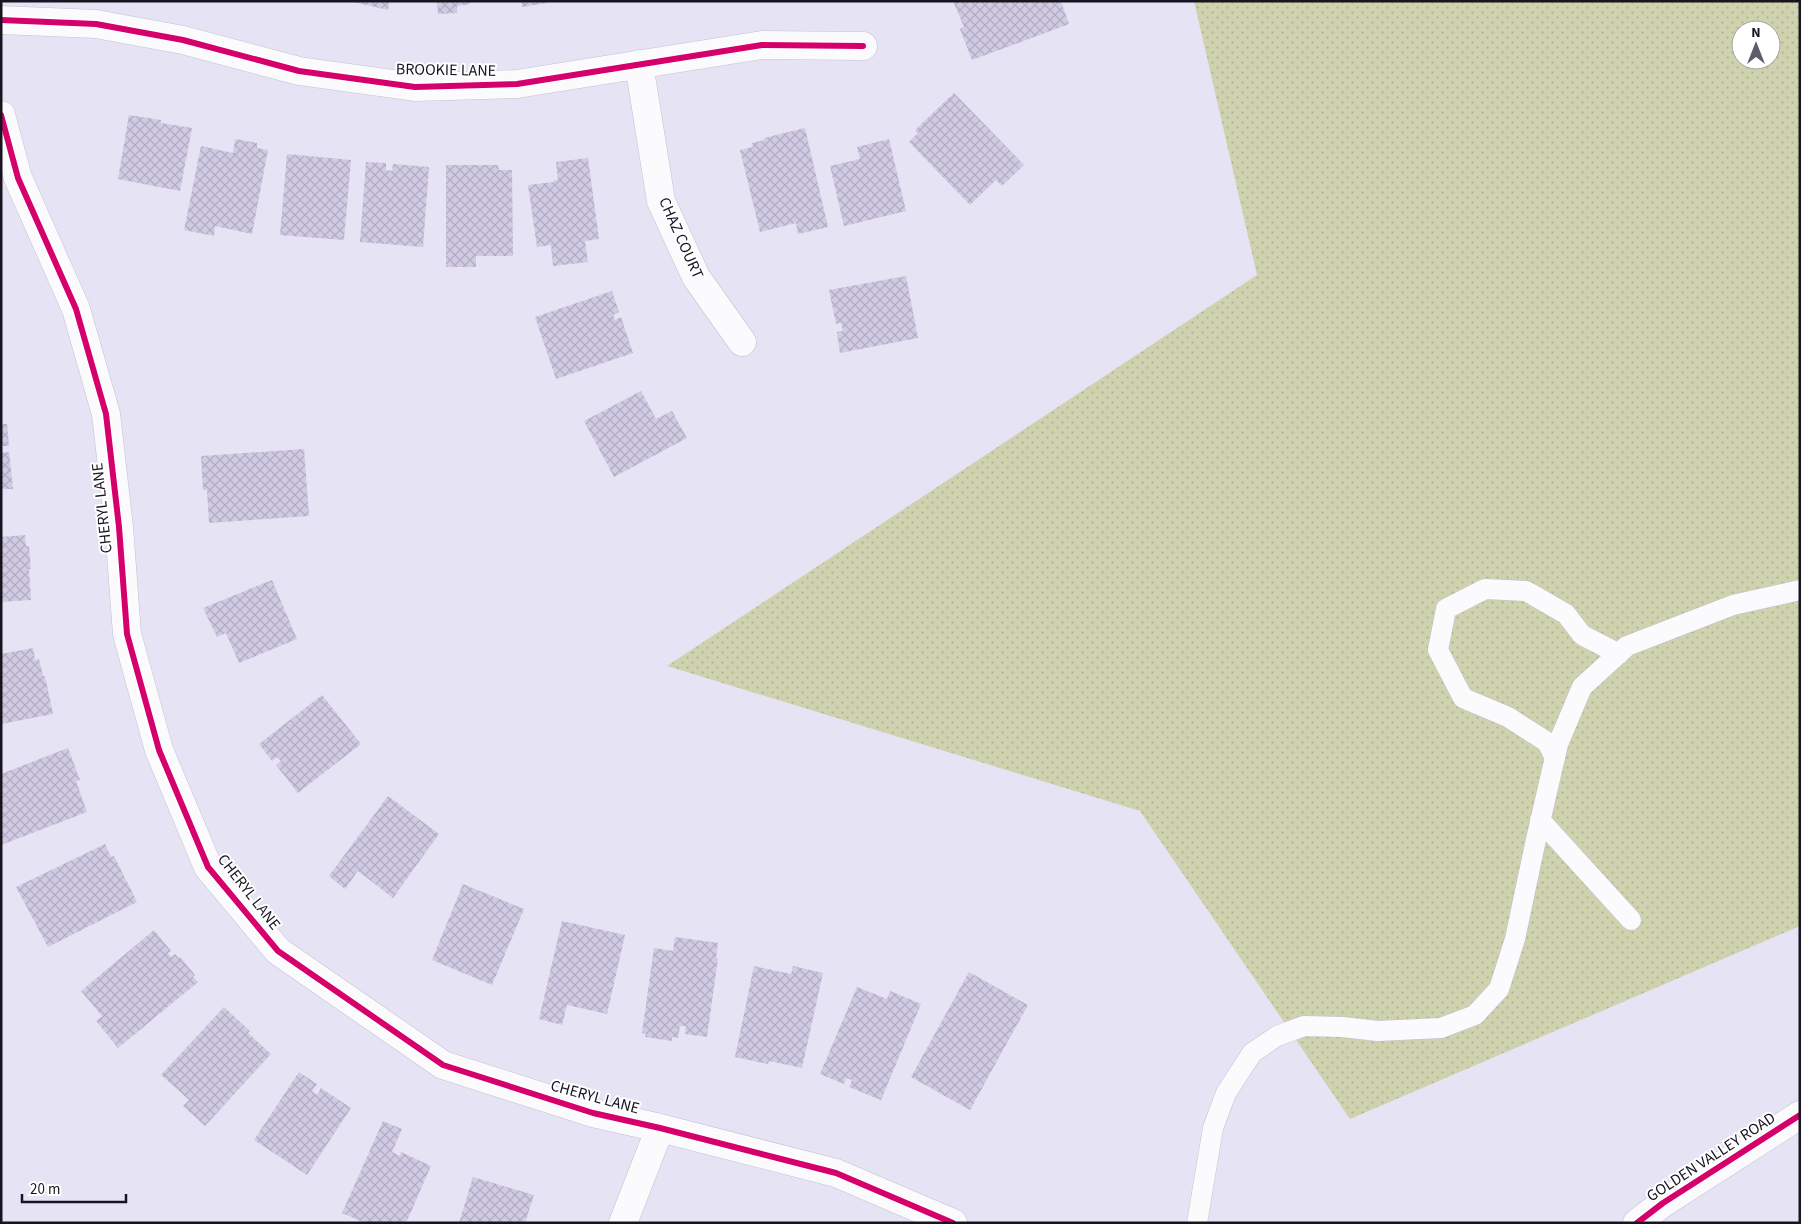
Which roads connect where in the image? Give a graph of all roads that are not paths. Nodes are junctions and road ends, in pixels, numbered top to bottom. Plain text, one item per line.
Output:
1 (1, 20) edge
2 (863, 46) dead end
3 (639, 64) junction
4 (1, 116) edge
5 (742, 342) dead end
6 (1800, 590) edge
7 (1619, 654) junction
8 (1555, 758) junction
9 (1540, 820) junction
10 (1632, 920) dead end
11 (1800, 1115) edge
12 (660, 1128) junction
13 (622, 1223) edge
14 (954, 1223) edge
15 (1196, 1223) edge
16 (1638, 1223) edge

1 - 3 street, BROOKIE LANE
2 - 3 street, BROOKIE LANE
3 - 5 street, CHAZ COURT
4 - 12 street, CHERYL LANE
6 - 7 lane
7 - 8 lane
7 - 8 lane
8 - 9 lane
9 - 10 lane
9 - 15 lane
11 - 16 street, GOLDEN VALLEY ROAD
12 - 13 street
12 - 14 street, CHERYL LANE

